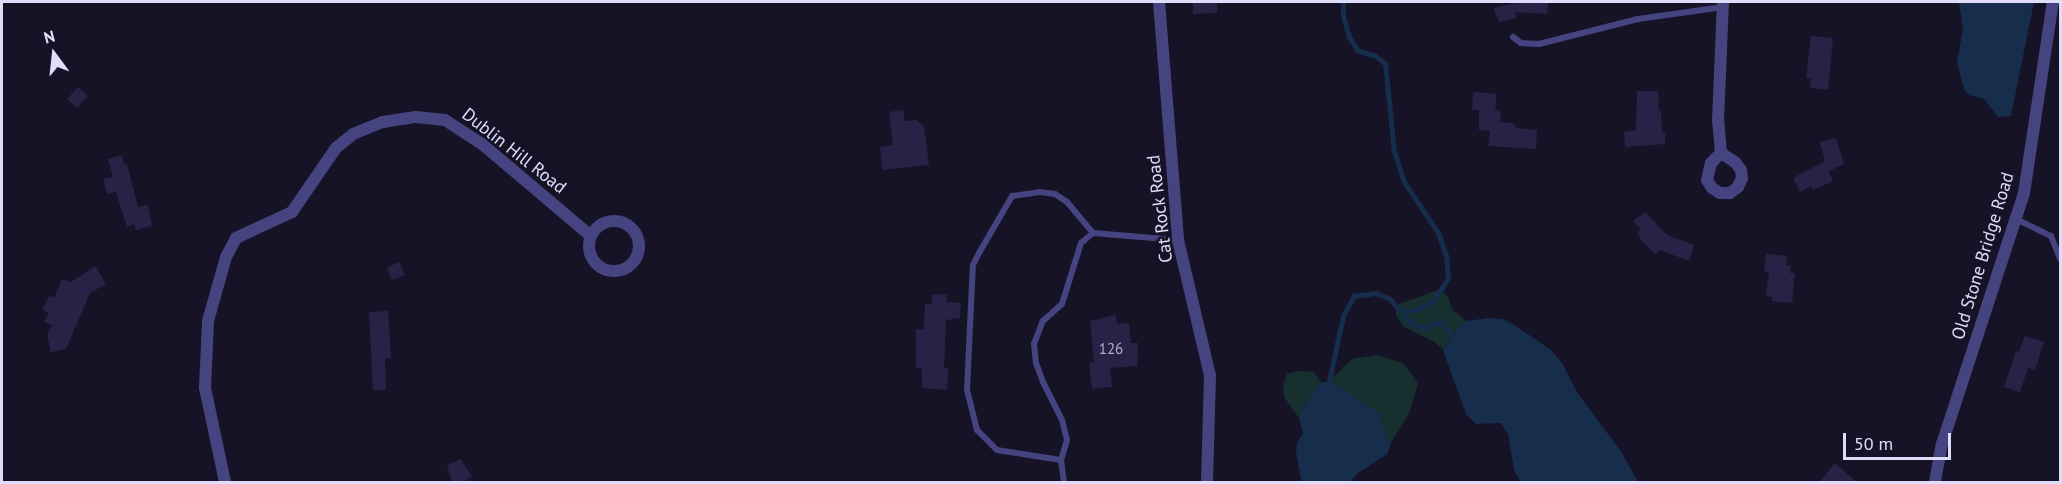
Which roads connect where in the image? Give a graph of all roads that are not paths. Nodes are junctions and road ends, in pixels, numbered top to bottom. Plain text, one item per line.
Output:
1 (1159, 2) edge
2 (2052, 2) edge
3 (1724, 4) edge
4 (1513, 37) dead end
5 (1721, 153) dead end
6 (2016, 219) junction
7 (1093, 233) junction
8 (591, 236) junction
9 (1178, 240) junction
10 (2061, 258) edge
11 (1061, 460) junction
12 (225, 483) edge
13 (1064, 483) edge
14 (1207, 483) edge
15 (1935, 483) edge

1 - 9 street, Cat Rock Road
2 - 6 street, Old Stone Bridge Road
3 - 4 lane
3 - 5 street
6 - 10 lane
6 - 15 street, Old Stone Bridge Road
7 - 9 lane
7 - 11 lane
7 - 11 lane
8 - 8 street
8 - 12 street, Dublin Hill Road
9 - 14 street, Cat Rock Road
11 - 13 lane

